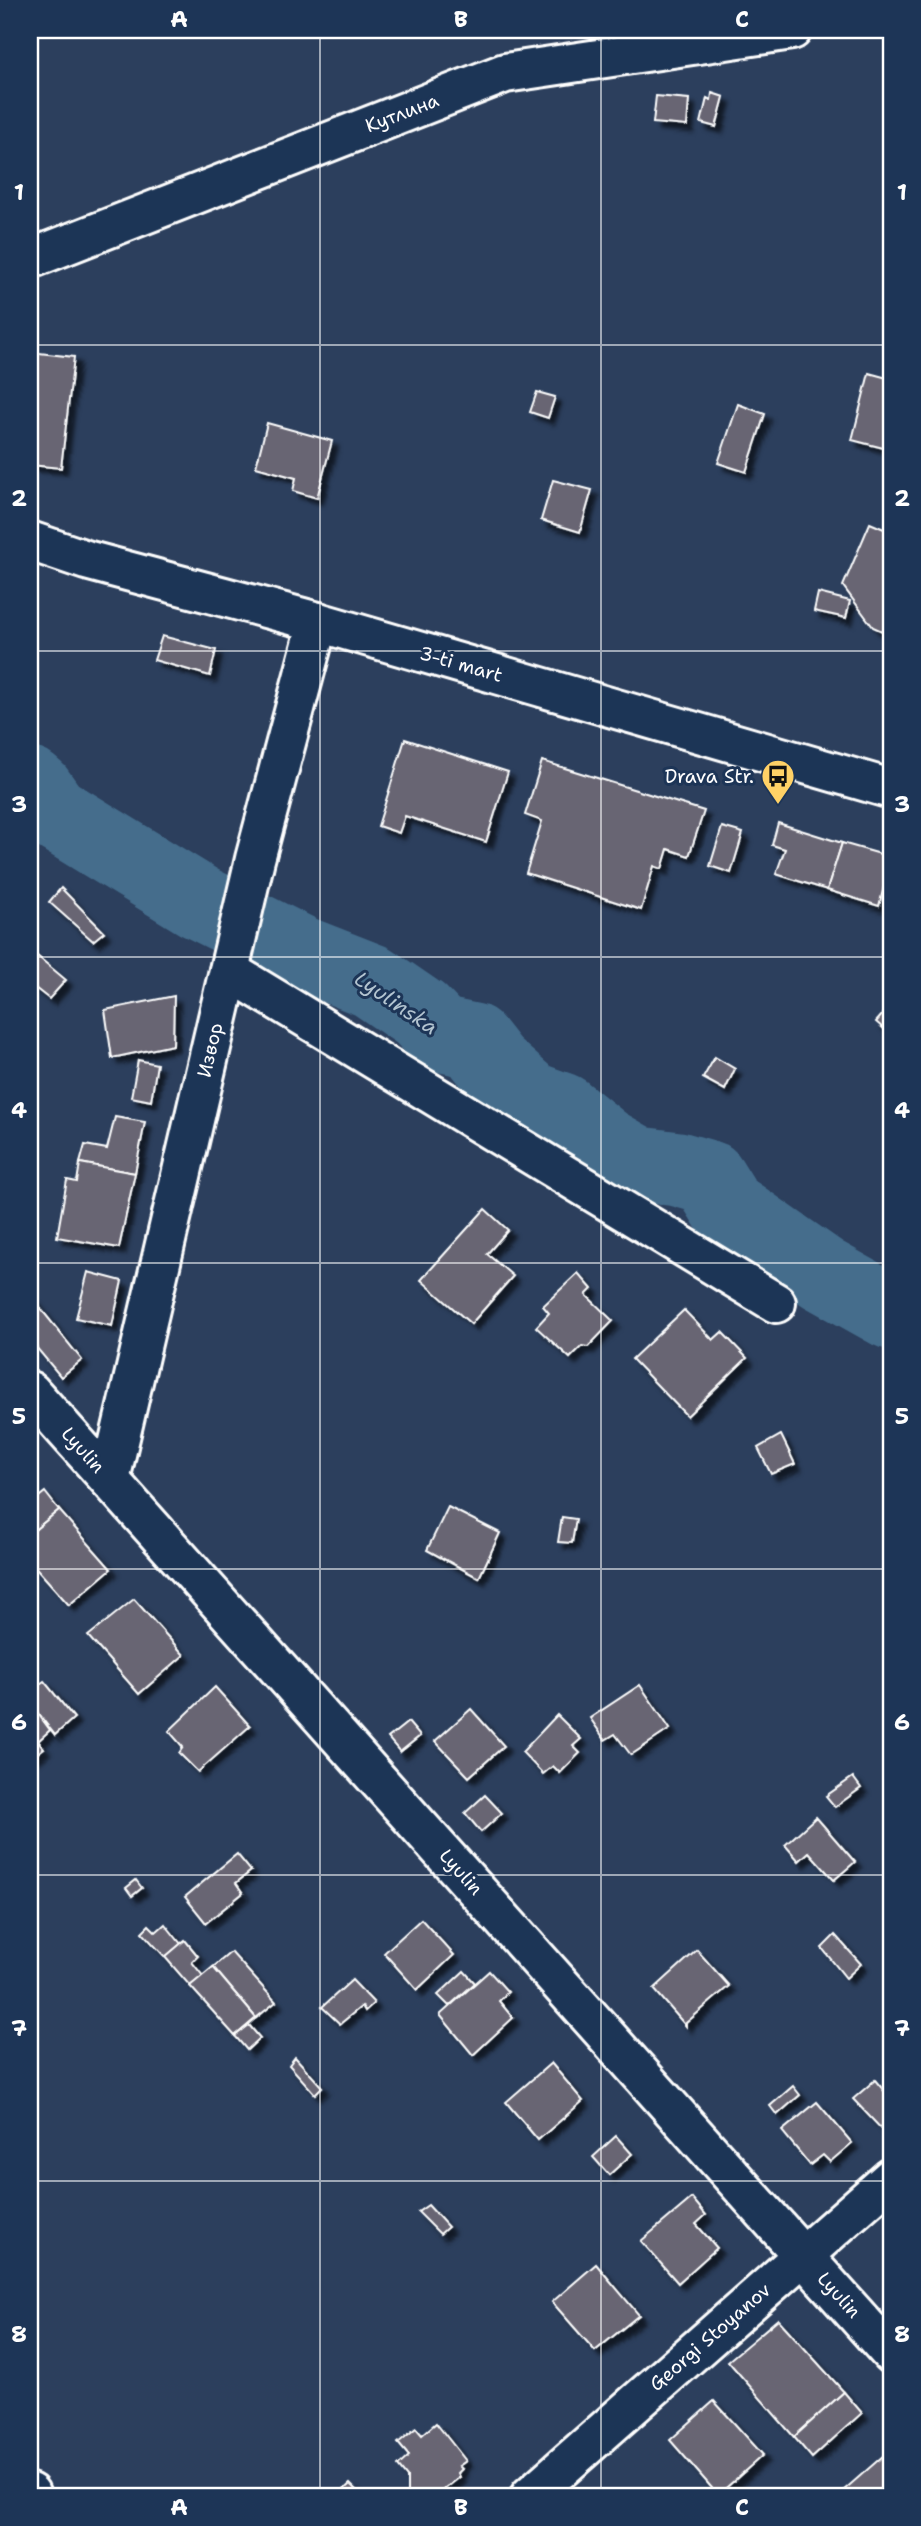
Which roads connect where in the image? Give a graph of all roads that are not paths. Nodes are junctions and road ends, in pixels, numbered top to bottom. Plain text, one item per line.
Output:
1 (792, 30) edge
2 (30, 259) edge
3 (30, 541) edge
4 (318, 622) junction
5 (891, 789) edge
6 (229, 971) junction
7 (776, 1303) dead end
8 (30, 1391) edge
9 (110, 1480) junction
10 (891, 2178) edge
11 (803, 2255) junction
12 (891, 2354) edge
13 (530, 2496) edge

1 - 2 street, Кутлина
3 - 4 street, 3-ti mart
4 - 5 street, 3-ti mart
4 - 6 street, Извор
6 - 7 street
6 - 9 street, Извор
8 - 9 street, Lyulin
9 - 11 street, Lyulin
10 - 11 street, Georgi Stoyanov
11 - 12 street, Lyulin
11 - 13 street, Georgi Stoyanov

